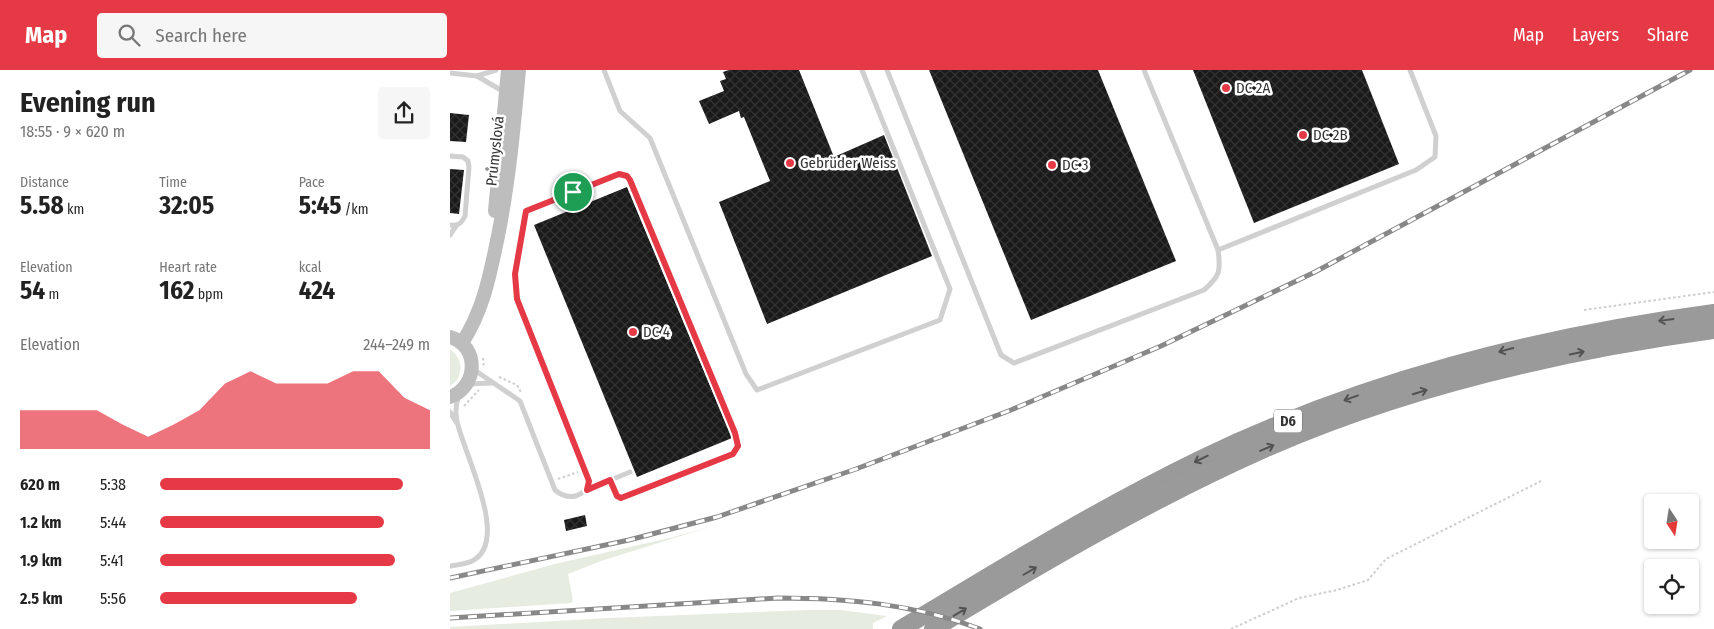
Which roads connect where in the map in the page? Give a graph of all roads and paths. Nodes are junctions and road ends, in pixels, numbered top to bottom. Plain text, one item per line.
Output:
1 (496, 70) edge
2 (508, 70) edge
3 (519, 70) edge
4 (604, 70) edge
5 (862, 70) edge
6 (887, 70) edge
7 (1144, 70) edge
8 (1410, 70) edge
9 (450, 73) edge
10 (477, 76) junction
11 (506, 94) junction
12 (450, 156) edge
13 (453, 225) edge
14 (498, 234) junction
15 (450, 235) edge
16 (1218, 250) junction
17 (1714, 292) edge
18 (1584, 310) dead end
19 (1714, 313) edge
20 (1714, 330) edge
21 (456, 340) edge
22 (473, 369) junction
23 (492, 383) junction
24 (459, 392) edge
25 (450, 412) edge
26 (457, 422) junction
27 (630, 472) dead end
28 (610, 480) junction
29 (1541, 481) dead end
30 (587, 490) junction
31 (450, 566) edge
32 (901, 629) edge
33 (933, 629) edge
34 (1231, 629) edge

1 - 10 lane
2 - 11 main road, Průmyslová
3 - 14 main road, Průmyslová
4 - 5 lane
6 - 16 lane
7 - 16 lane
8 - 16 lane
9 - 10 lane
10 - 11 lane
11 - 14 main road, Průmyslová
12 - 13 lane
13 - 15 lane
14 - 21 main road, Průmyslová
17 - 18 path
19 -> 32 highway, D6
33 -> 20 highway, D6
21 - 22 main road, Průmyslová
22 - 23 lane
22 - 24 main road
23 - 24 lane
23 - 30 lane
24 - 26 lane
25 - 26 lane
26 - 31 lane
27 - 28 lane
28 - 30 lane
28 - 30 lane
29 - 34 path

